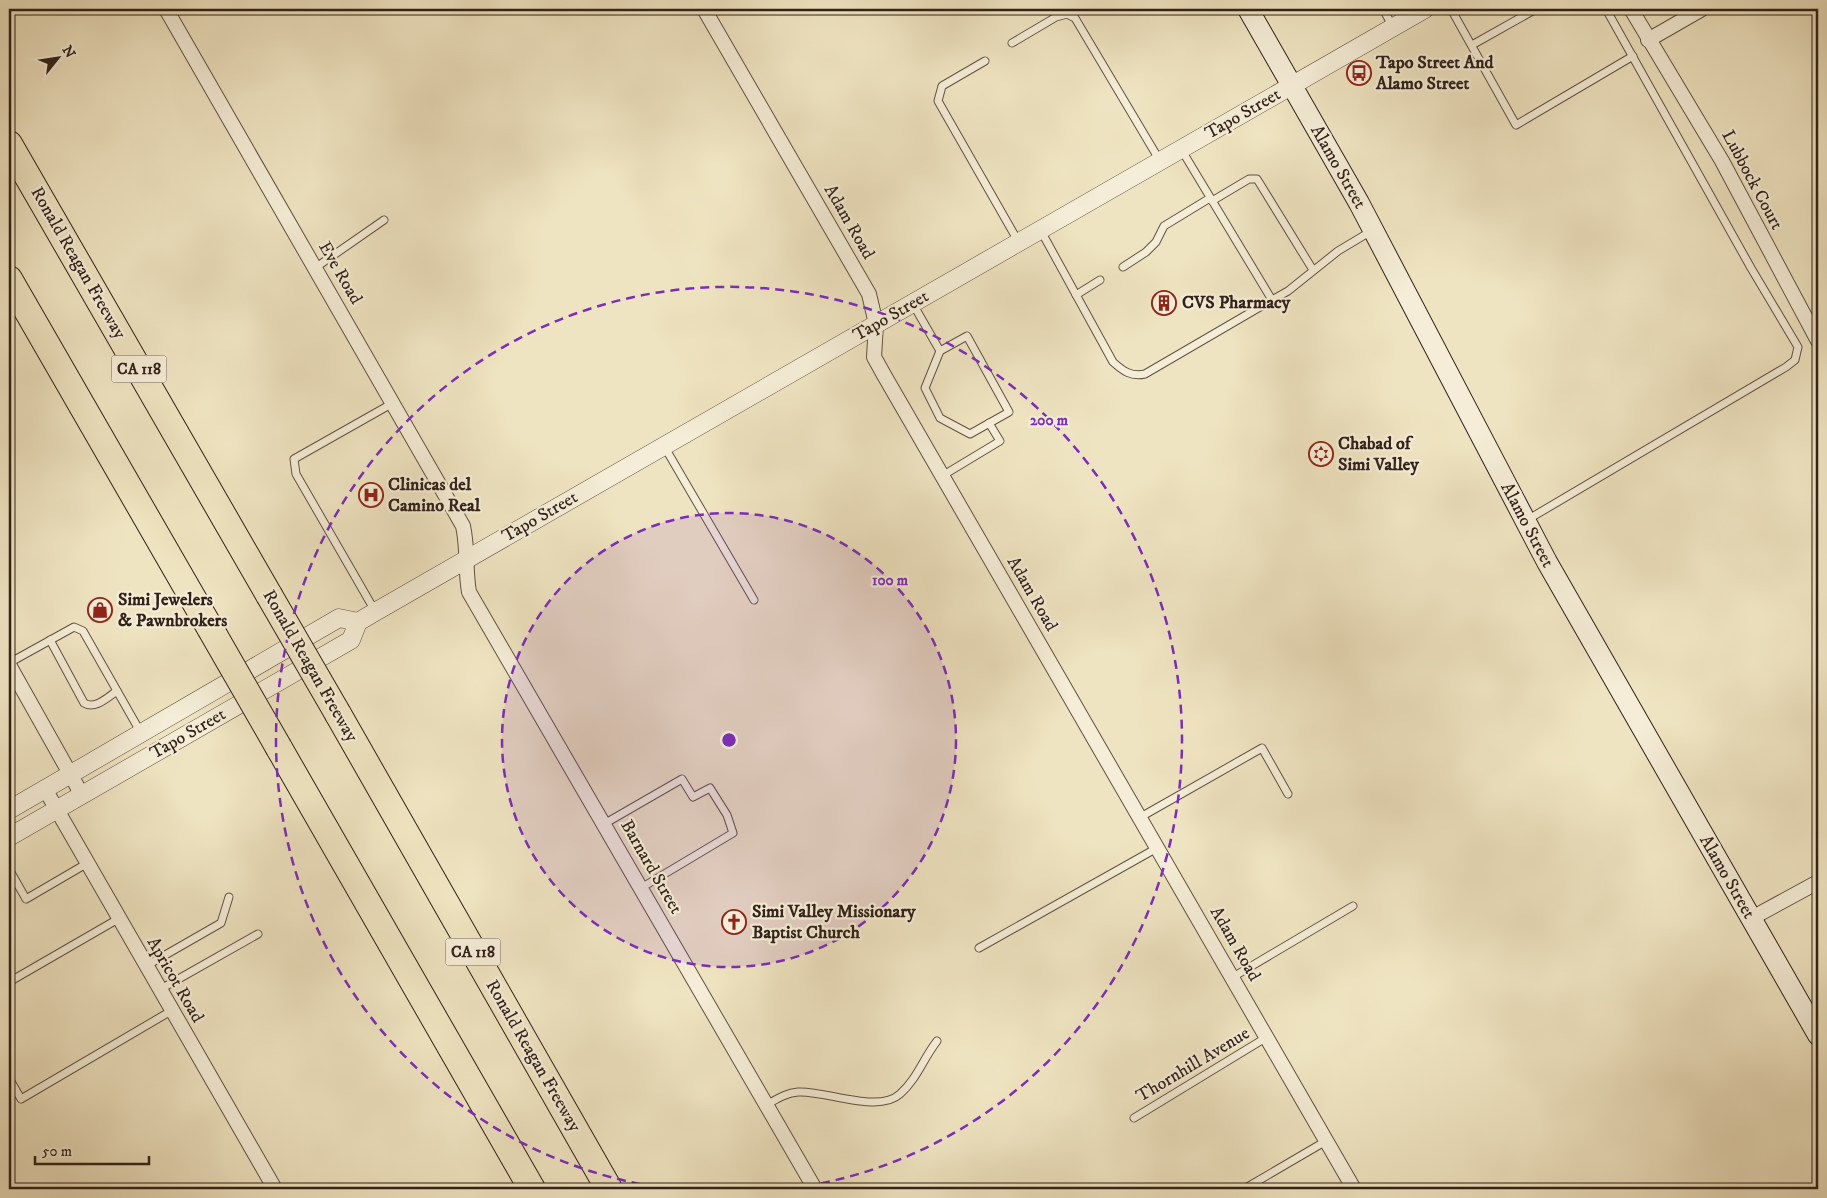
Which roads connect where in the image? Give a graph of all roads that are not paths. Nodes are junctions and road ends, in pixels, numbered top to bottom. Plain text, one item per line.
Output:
1 (166, 9) edge
2 (704, 9) edge
3 (1248, 9) edge
4 (1383, 9) edge
5 (1425, 9) edge
6 (1451, 9) edge
7 (1536, 9) edge
8 (1606, 9) edge
9 (1631, 9) edge
10 (1702, 9) edge
11 (1393, 27) junction
12 (1648, 40) junction
13 (1012, 43) dead end
14 (1472, 45) junction
15 (1633, 56) junction
16 (985, 61) dead end
17 (1292, 85) junction
18 (9, 144) edge
19 (1181, 149) junction
20 (1160, 161) junction
21 (1211, 199) junction
22 (384, 220) dead end
23 (1040, 230) junction
24 (1373, 230) junction
25 (1019, 242) junction
26 (1123, 267) dead end
27 (315, 268) junction
28 (1313, 270) junction
29 (9, 279) edge
30 (1100, 280) dead end
31 (1076, 295) junction
32 (1272, 300) junction
33 (913, 304) junction
34 (876, 324) junction
35 (1818, 342) edge
36 (940, 350) junction
37 (393, 403) junction
38 (989, 423) junction
39 (664, 446) junction
40 (942, 476) junction
41 (1524, 521) junction
42 (465, 560) junction
43 (754, 600) dead end
44 (375, 612) junction
45 (358, 622) junction
46 (50, 640) junction
47 (9, 664) edge
48 (118, 691) junction
49 (142, 734) junction
50 (71, 775) junction
51 (45, 789) junction
52 (1288, 794) dead end
53 (82, 795) junction
54 (9, 810) edge
55 (56, 810) junction
56 (1139, 818) junction
57 (604, 824) junction
58 (9, 837) edge
59 (1157, 848) junction
60 (86, 864) junction
61 (9, 869) edge
62 (1818, 882) edge
63 (641, 888) junction
64 (229, 897) dead end
65 (1354, 906) dead end
66 (118, 919) junction
67 (1750, 919) junction
68 (258, 934) dead end
69 (978, 948) dead end
70 (145, 966) junction
71 (1233, 977) junction
72 (9, 982) edge
73 (159, 990) junction
74 (171, 1011) junction
75 (1818, 1035) edge
76 (1268, 1037) junction
77 (936, 1041) dead end
78 (9, 1078) edge
79 (766, 1104) junction
80 (1134, 1118) dead end
81 (1326, 1141) junction
82 (275, 1189) edge
83 (532, 1189) edge
84 (609, 1189) edge
85 (815, 1189) edge
86 (1244, 1189) edge
87 (1354, 1189) edge

1 - 27 street, Eve Road
2 - 34 street, Adam Road
3 - 17 main road, Alamo Street
4 - 11 lane
5 - 11 street, Tapo Street
6 - 14 lane
7 - 14 lane
8 - 15 lane
9 - 12 street, Lubbock Court
10 - 12 street
11 - 17 street, Tapo Street
12 - 35 street, Lubbock Court
13 - 20 lane
14 - 15 lane
15 - 41 lane
16 - 25 lane
17 - 19 street, Tapo Street
17 - 24 main road, Alamo Street
18 - 84 highway, Ronald Reagan Freeway / CA 118, bridge
19 - 20 street, Tapo Street
19 - 21 lane
20 - 23 street, Tapo Street
21 - 26 lane
21 - 28 lane
21 - 32 lane
22 - 27 lane
23 - 25 street, Tapo Street
23 - 31 lane
24 - 28 lane
24 - 41 main road, Alamo Street
25 - 33 street, Tapo Street
27 - 37 street, Eve Road
28 - 32 lane
29 - 83 highway, bridge
30 - 31 lane
31 - 32 lane
33 - 34 street, Tapo Street
33 - 36 lane
34 - 39 street, Tapo Street
34 - 40 street, Adam Road
36 - 38 lane
36 - 38 lane
37 - 42 street, Eve Road
37 - 44 lane
38 - 40 lane
39 - 42 street, Tapo Street
39 - 43 lane
40 - 56 street, Adam Road
41 - 67 main road, Alamo Street
42 - 44 street, Tapo Street
42 - 57 street, Barnard Street
44 - 45 street, Tapo Street
45 - 49 street, Tapo Street
45 - 53 street, Tapo Street
46 - 47 lane
46 - 48 lane
46 - 48 lane
47 - 50 street
48 - 49 lane
49 - 50 street, Tapo Street
50 - 51 street, Tapo Street
50 - 53 street
51 - 54 street, Tapo Street
51 - 55 street, Apricot Road
52 - 56 lane
53 - 55 street, Tapo Street
55 - 58 street, Tapo Street
55 - 60 street, Apricot Road
56 - 59 street, Adam Road
57 - 63 street, Barnard Street
57 - 63 lane
59 - 69 lane
59 - 71 street, Adam Road
60 - 61 lane
60 - 66 street, Apricot Road
62 - 67 street
63 - 79 street, Barnard Street
64 - 70 lane
65 - 71 lane
66 - 70 street, Apricot Road
66 - 72 lane
67 - 75 main road, Alamo Street
68 - 73 lane
70 - 73 street, Apricot Road
71 - 76 street, Adam Road
73 - 74 street, Apricot Road
74 - 78 lane
74 - 82 street, Apricot Road
76 - 80 lane, Thornhill Avenue
76 - 81 street, Adam Road
77 - 79 lane
79 - 85 street, Barnard Street
81 - 86 lane
81 - 87 street, Adam Road

